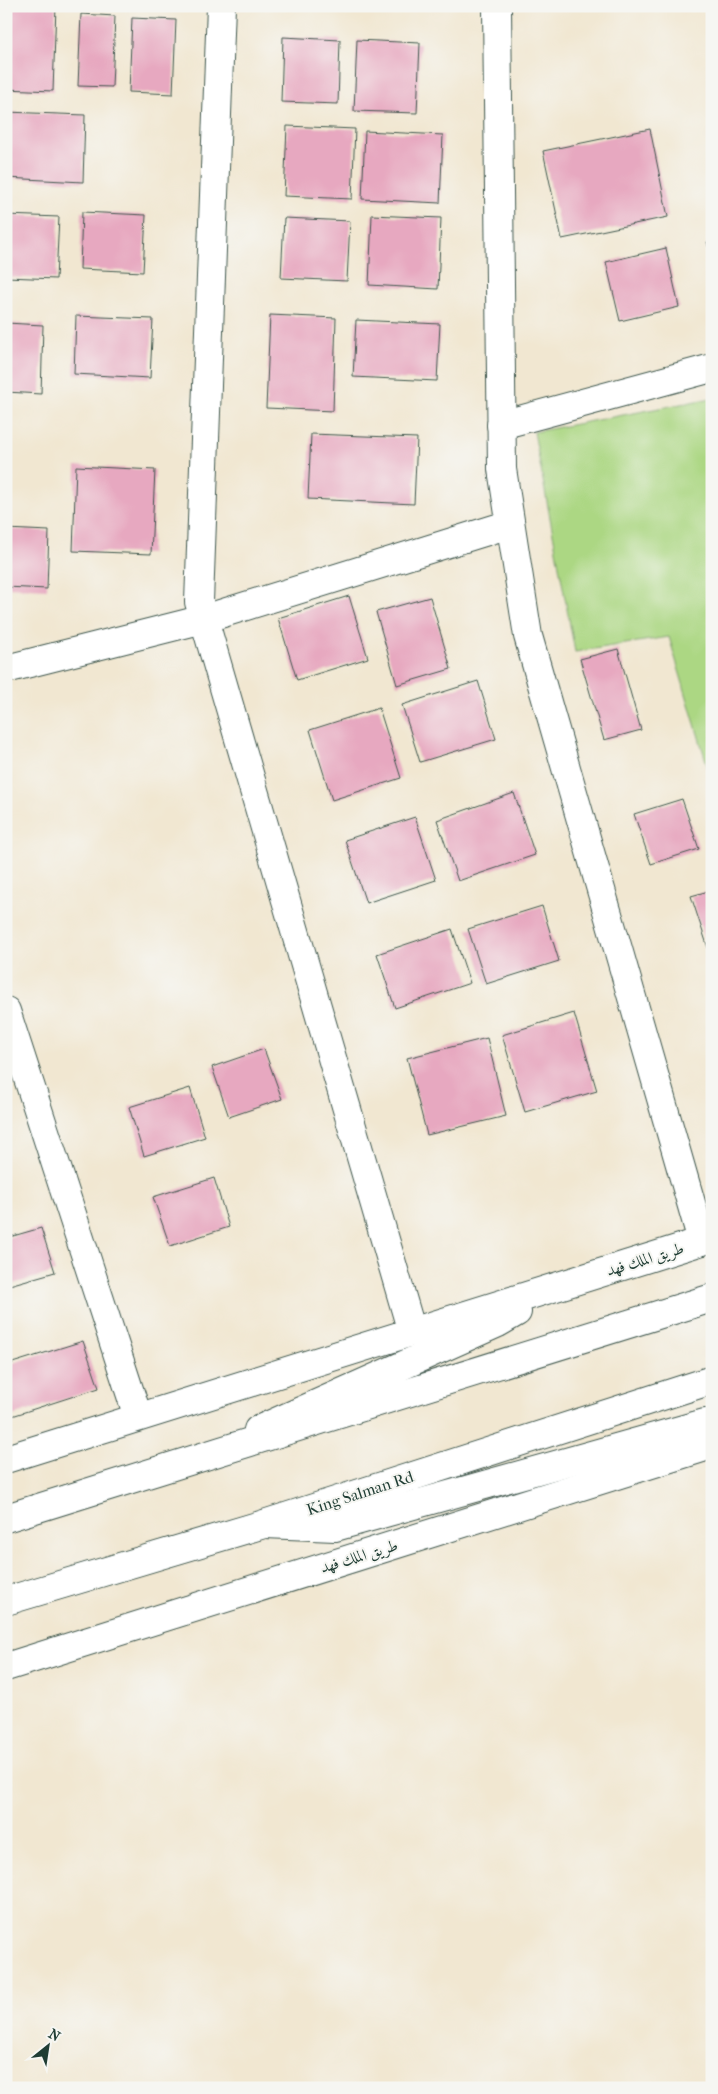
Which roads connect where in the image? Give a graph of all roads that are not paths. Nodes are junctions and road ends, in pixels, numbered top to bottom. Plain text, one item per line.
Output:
1 (221, 6) edge
2 (497, 6) edge
3 (712, 368) edge
4 (501, 425) junction
5 (510, 524) junction
6 (204, 619) junction
7 (6, 669) edge
8 (6, 1011) edge
9 (707, 1239) edge
10 (570, 1282) junction
11 (712, 1298) edge
12 (412, 1332) junction
13 (712, 1380) edge
14 (138, 1417) junction
15 (712, 1423) edge
16 (712, 1445) edge
17 (6, 1459) edge
18 (174, 1467) junction
19 (6, 1518) edge
20 (264, 1524) junction
21 (6, 1601) edge
22 (6, 1667) edge

1 - 6 main road
2 - 4 main road
3 - 4 main road
4 - 5 main road
5 - 6 main road
5 - 9 main road
6 - 7 main road
6 - 12 main road
8 - 14 main road
9 - 10 main road, طريق الملك فهد
10 - 12 main road, طريق الملك فهد
10 - 18 main road
11 - 18 main road
12 - 14 main road, طريق الملك فهد
13 - 20 main road, King Salman Rd
14 - 17 main road, طريق الملك فهد
15 - 20 main road
16 - 22 main road, طريق الملك فهد
18 - 19 main road
20 - 21 main road, King Salman Rd

